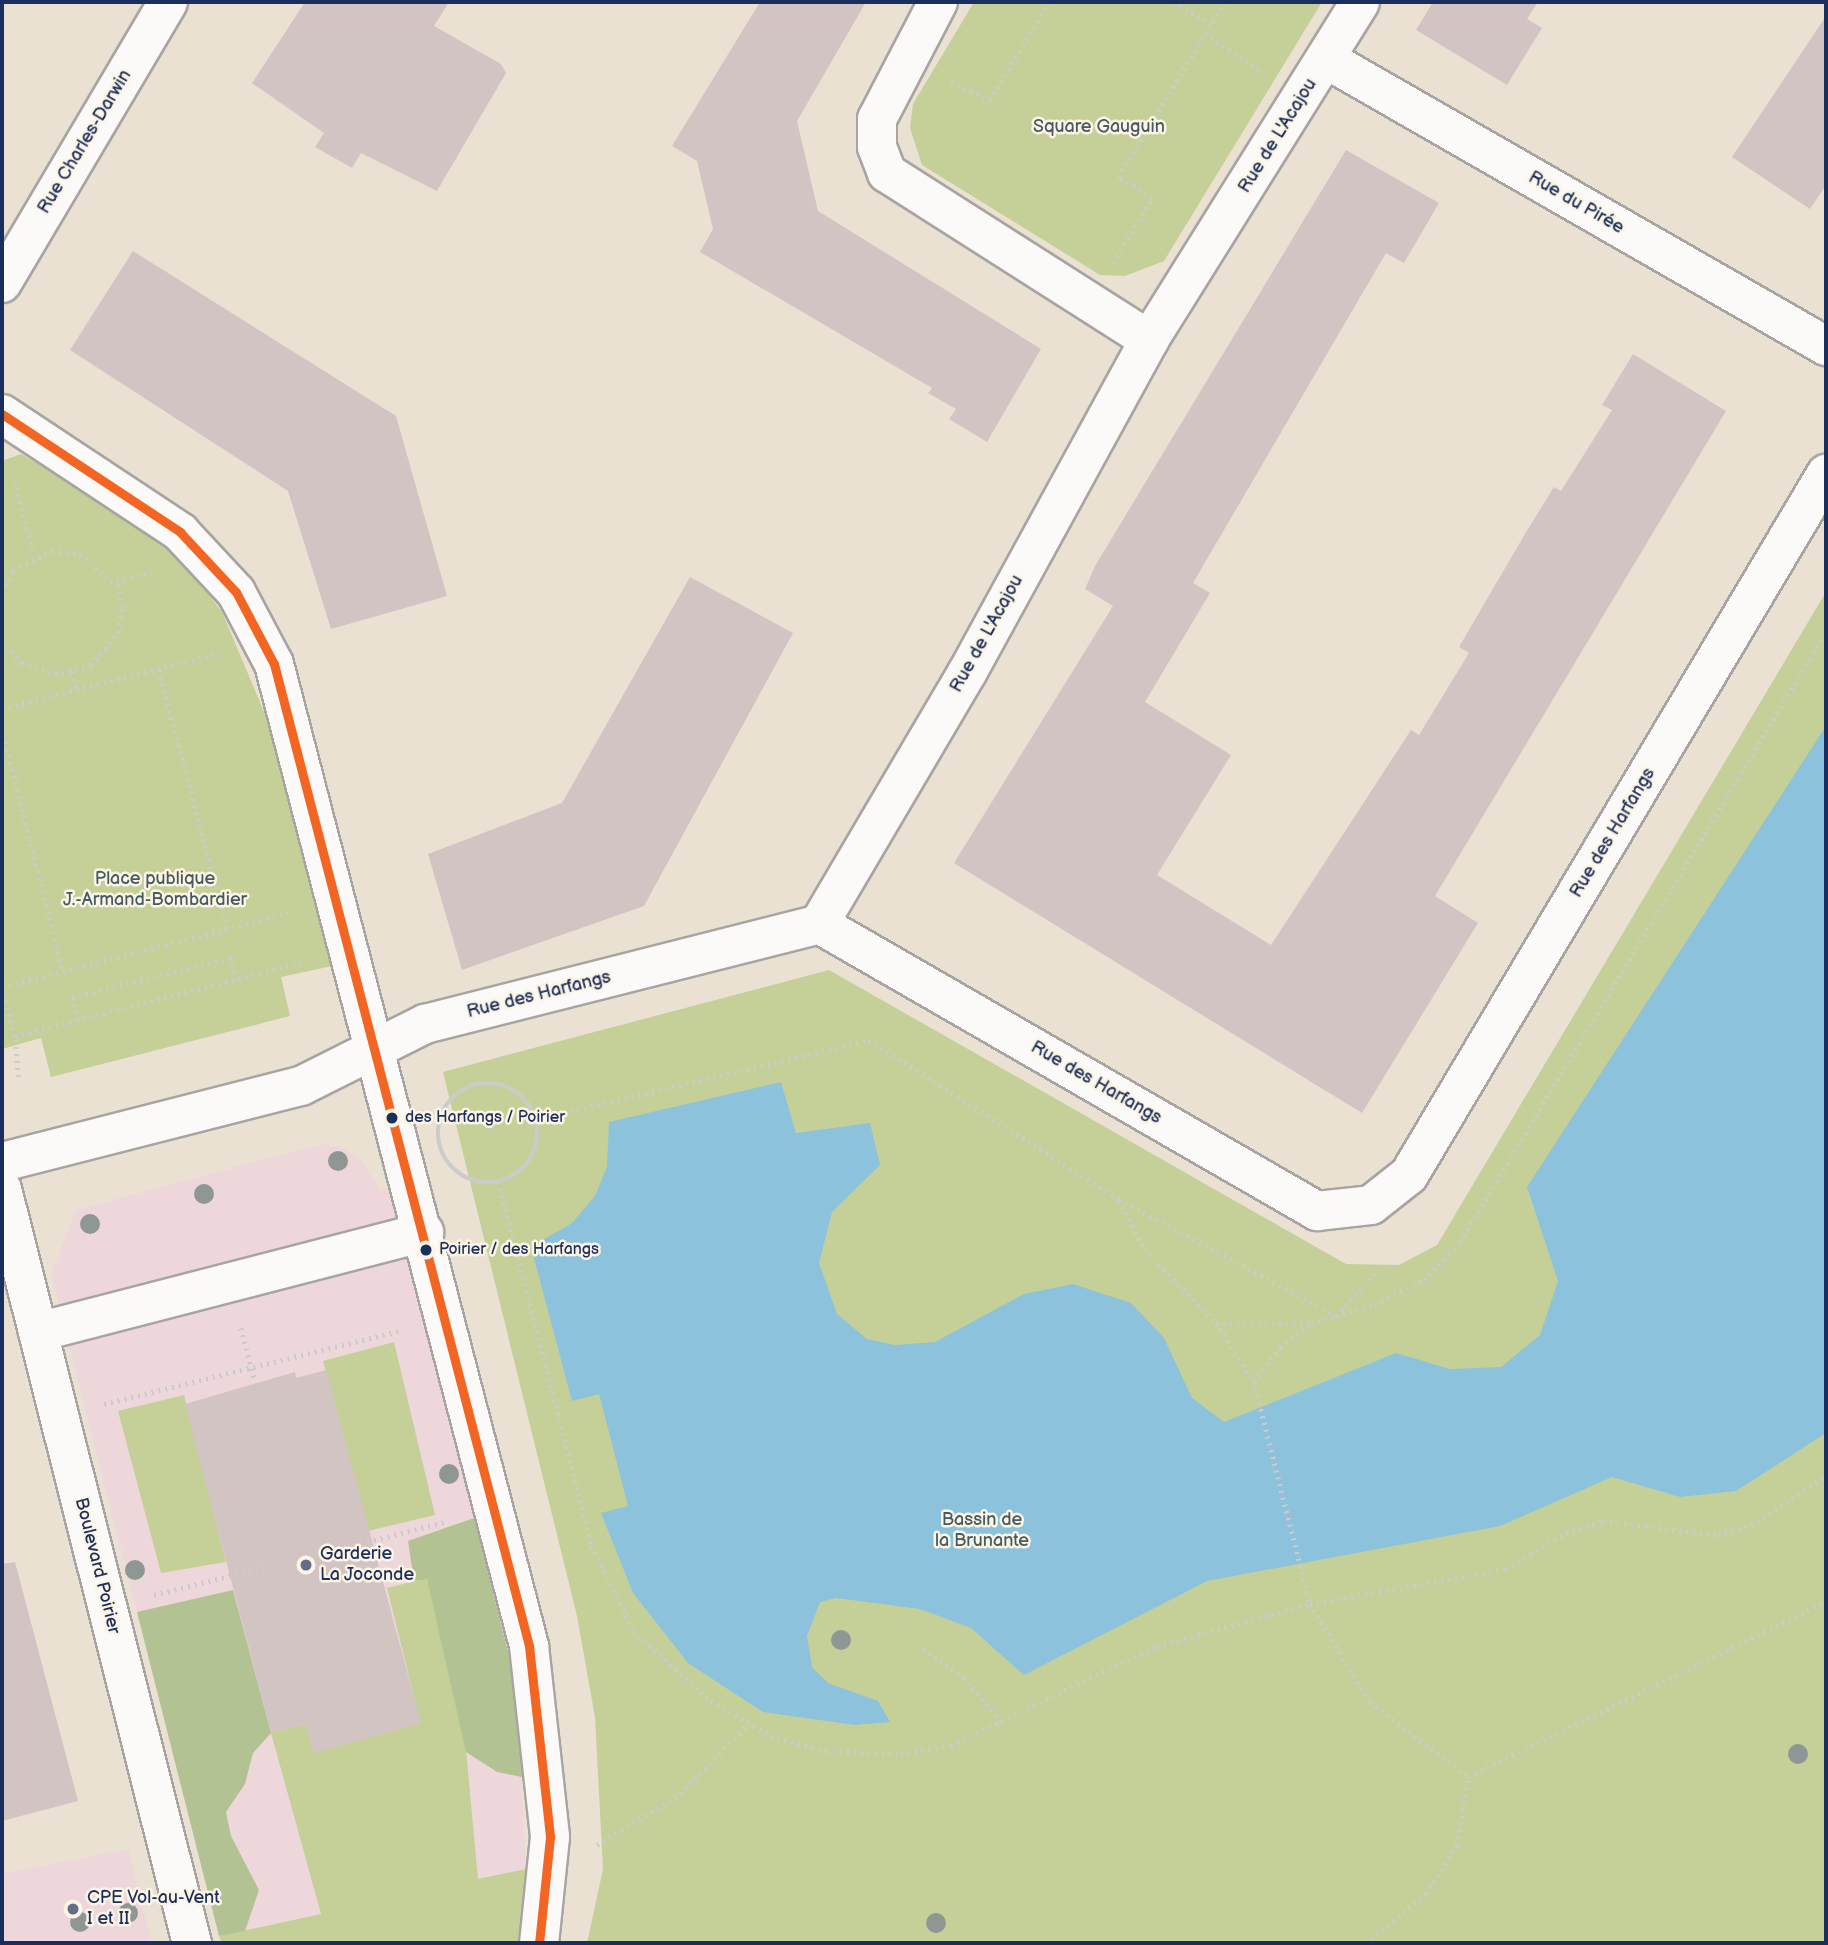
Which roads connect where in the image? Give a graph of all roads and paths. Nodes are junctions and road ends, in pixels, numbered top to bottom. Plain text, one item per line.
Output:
1 (168, 2) edge
2 (938, 2) edge
3 (1049, 2) edge
4 (1174, 2) edge
5 (1224, 2) edge
6 (1360, 2) edge
7 (1183, 4) edge
8 (1211, 24) junction
9 (1205, 34) junction
10 (1326, 59) junction
11 (1266, 75) dead end
12 (946, 89) dead end
13 (1111, 265) dead end
14 (2, 283) edge
15 (1149, 340) junction
16 (1826, 346) edge
17 (2, 414) edge
18 (1826, 474) edge
19 (13, 475) dead end
20 (34, 556) junction
21 (161, 570) dead end
22 (117, 580) junction
23 (2, 592) edge
24 (1826, 631) edge
25 (2, 641) edge
26 (219, 653) dead end
27 (159, 670) junction
28 (72, 672) junction
29 (77, 690) junction
30 (2, 709) edge
31 (2, 728) edge
32 (292, 912) dead end
33 (819, 924) junction
34 (227, 928) junction
35 (308, 969) dead end
36 (64, 971) junction
37 (237, 980) junction
38 (2, 986) edge
39 (78, 1020) junction
40 (15, 1036) junction
41 (376, 1049) junction
42 (18, 1077) dead end
43 (536, 1119) junction
44 (2, 1162) edge
45 (499, 1182) junction
46 (2, 1189) edge
47 (1119, 1199) junction
48 (424, 1232) junction
49 (1379, 1269) dead end
50 (1336, 1316) junction
51 (399, 1318) dead end
52 (1216, 1323) junction
53 (1311, 1323) junction
54 (402, 1330) junction
55 (38, 1332) junction
56 (405, 1344) dead end
57 (248, 1353) dead end
58 (252, 1368) junction
59 (255, 1381) dead end
60 (1254, 1382) junction
61 (101, 1393) dead end
62 (104, 1404) junction
63 (107, 1417) dead end
64 (1826, 1476) edge
65 (446, 1507) dead end
66 (340, 1549) dead end
67 (265, 1567) dead end
68 (148, 1583) dead end
69 (1826, 1602) edge
70 (1310, 1604) junction
71 (923, 1649) dead end
72 (749, 1723) junction
73 (1003, 1725) junction
74 (1468, 1777) junction
75 (549, 1859) junction
76 (192, 1943) edge
77 (539, 1943) edge
78 (1365, 1943) edge

1 - 14 street, Rue Charles-Darwin
2 - 15 street
3 - 12 path
4 - 7 path
5 - 8 path
6 - 10 street, Rue de L'Acajou
7 - 8 path
8 - 9 path
9 - 11 path
9 - 13 path
10 - 15 street, Rue de L'Acajou
10 - 16 street, Rue du Pirée
15 - 33 street, Rue de L'Acajou
17 - 41 street
18 - 33 street, Rue des Harfangs
19 - 20 path
20 - 22 path
20 - 23 path
21 - 22 path
22 - 28 path
24 - 50 path
25 - 28 path
26 - 27 path
27 - 29 path
27 - 34 path
28 - 29 path
29 - 30 path
31 - 36 path
32 - 34 path
33 - 41 street, Rue des Harfangs
34 - 36 path
35 - 37 path
36 - 38 path
37 - 39 path
37 - 39 path
38 - 40 path
39 - 40 path
40 - 42 path
41 - 44 street, Rue des Harfangs
41 - 48 street
43 - 45 path
43 - 45 path
43 - 47 path
45 - 72 path
46 - 55 street, Boulevard Poirier
47 - 50 path
47 - 52 path
48 - 55 street
48 - 75 street
49 - 50 path
50 - 53 path
51 - 54 path
52 - 53 path
52 - 60 path
53 - 60 path
54 - 56 path
54 - 58 path
55 - 76 street, Boulevard Poirier
57 - 58 path
58 - 59 path
58 - 62 path
60 - 70 path
61 - 62 path
62 - 63 path
64 - 70 path
65 - 66 path
67 - 68 path
69 - 74 path
70 - 73 path
70 - 74 path
71 - 73 path
72 - 73 path
72 - 75 path
74 - 78 path
75 - 77 street

